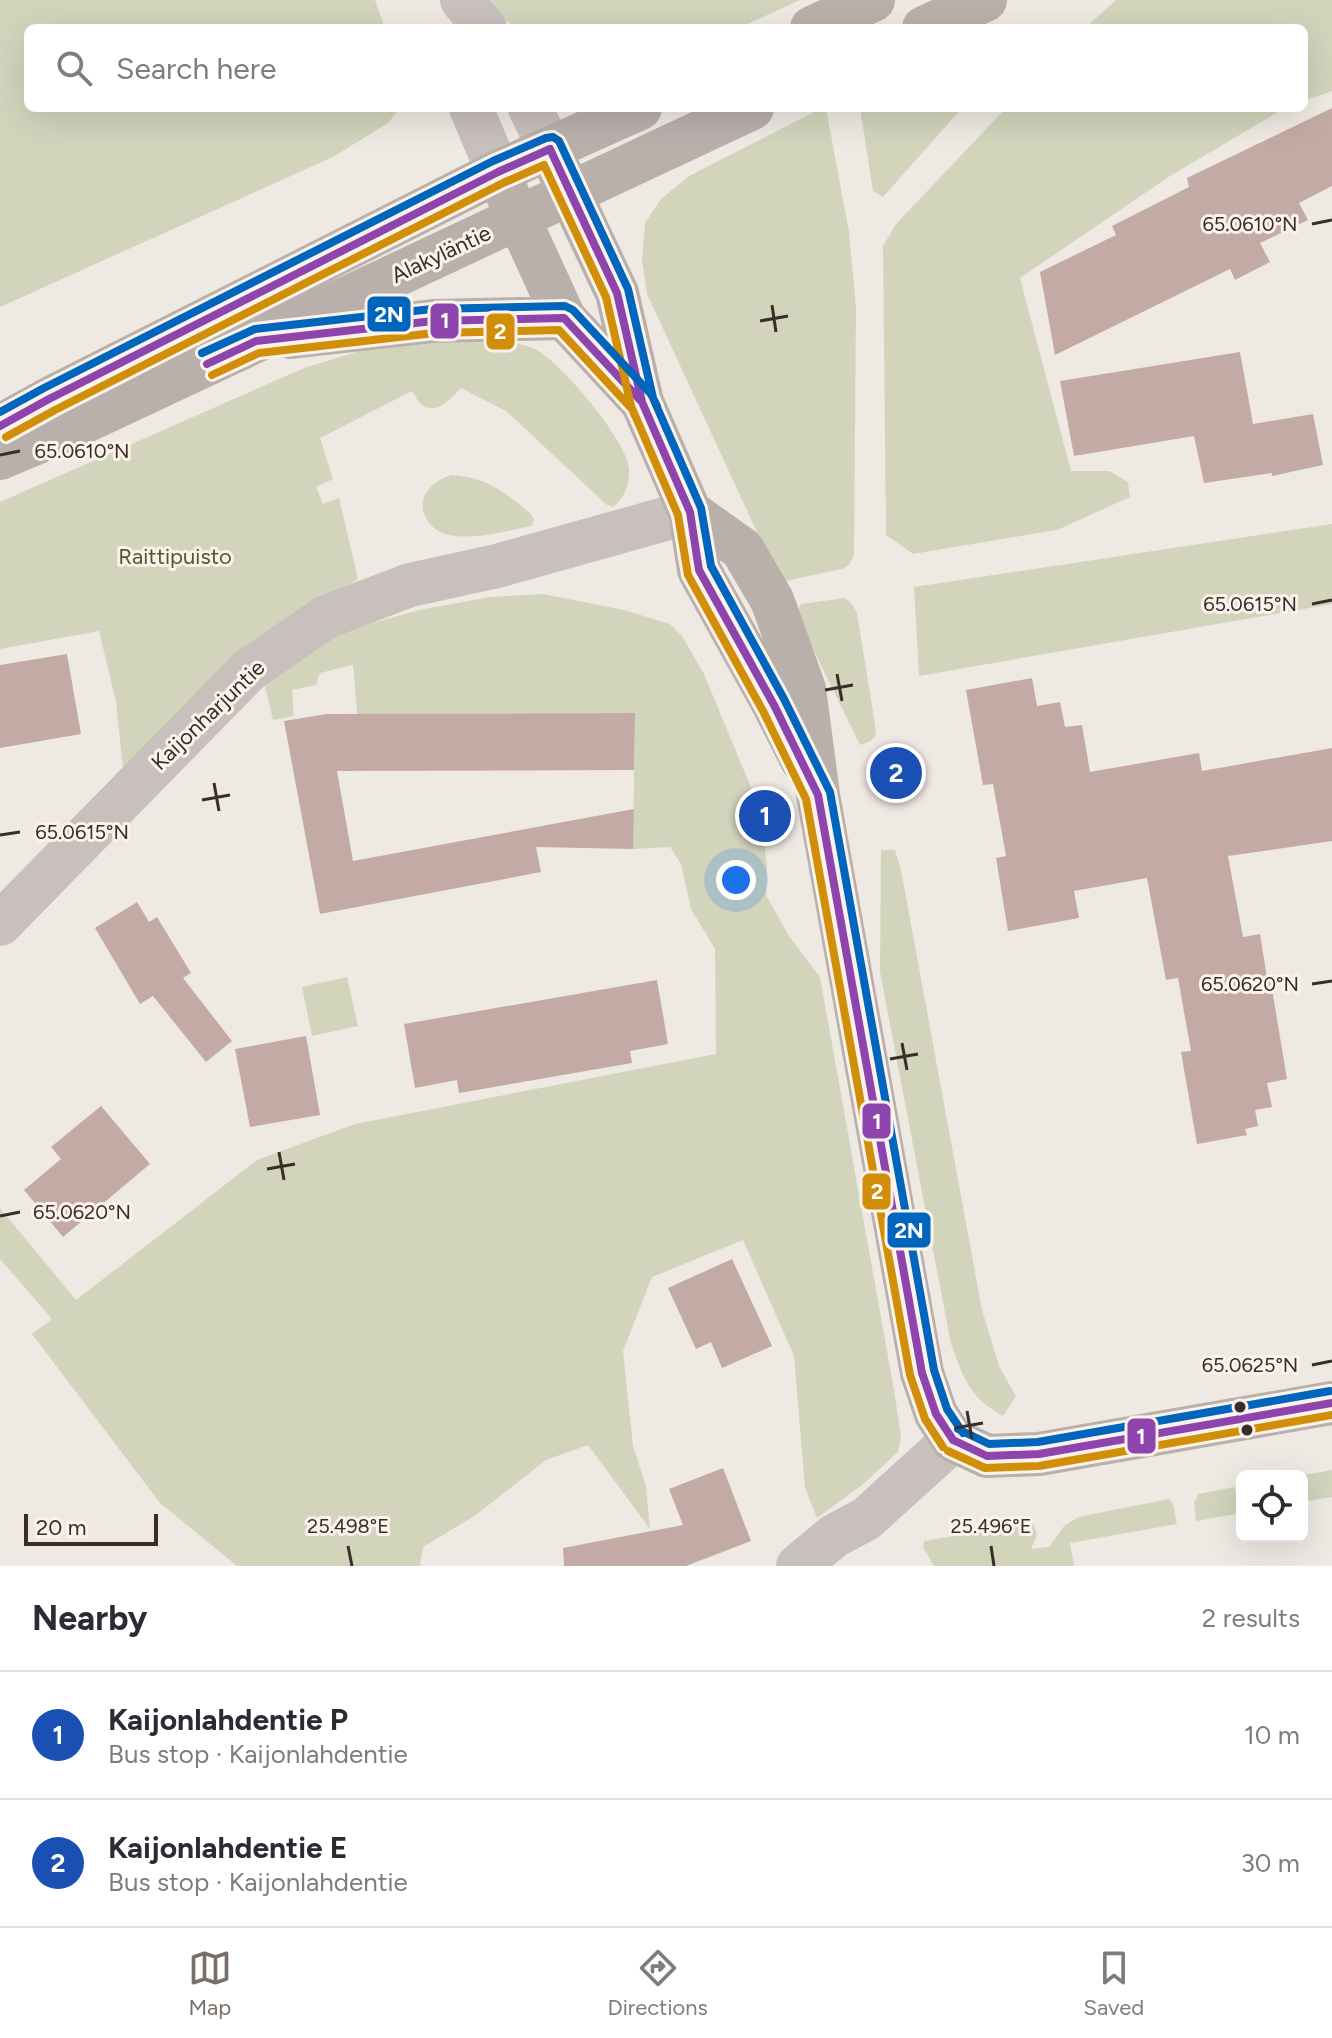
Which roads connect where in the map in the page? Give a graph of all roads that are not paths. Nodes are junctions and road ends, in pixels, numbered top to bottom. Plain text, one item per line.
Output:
1 (438, 0) edge
2 (462, 0) edge
3 (873, 0) edge
4 (985, 0) edge
5 (444, 24) edge
6 (482, 24) edge
7 (821, 24) edge
8 (933, 24) edge
9 (473, 112) edge
10 (532, 112) edge
11 (631, 112) edge
12 (743, 112) edge
13 (550, 149) junction
14 (498, 172) junction
15 (570, 193) junction
16 (518, 218) junction
17 (564, 318) junction
18 (256, 341) junction
19 (642, 402) junction
20 (0, 426) edge
21 (0, 458) edge
22 (690, 512) junction
23 (0, 924) edge
24 (1332, 1403) edge
25 (953, 1440) junction
26 (798, 1566) edge

1 - 5 street
2 - 6 street
3 - 7 street
4 - 8 street
9 - 14 street
10 - 13 street
11 - 13 street, Alakyläntie
12 - 15 street, Alakyläntie
13 - 14 street, Alakyläntie
13 - 15 street
14 - 16 street
14 - 20 street, Alakyläntie
15 - 16 street, Alakyläntie
15 - 19 street
16 - 17 street
16 - 18 street, Alakyläntie
17 - 18 street
17 - 19 street
18 - 21 street, Alakyläntie
19 - 22 street
22 - 23 street, Kaijonharjuntie
22 - 25 street
24 - 25 street
25 - 26 street

